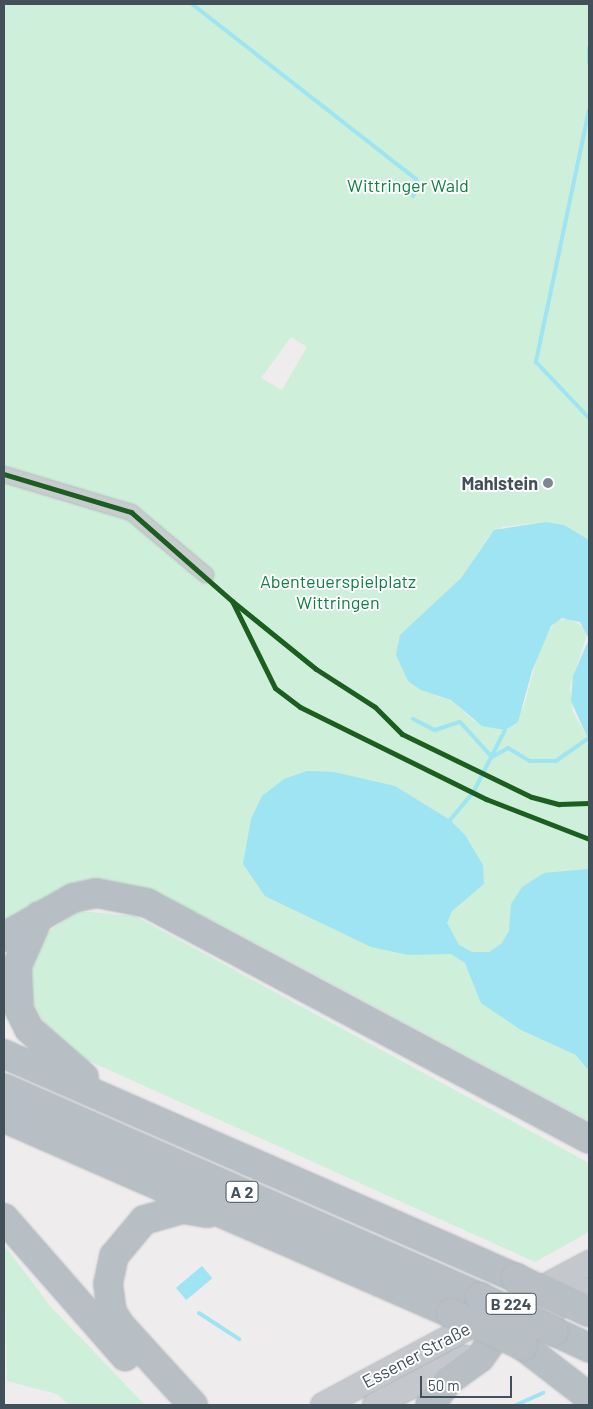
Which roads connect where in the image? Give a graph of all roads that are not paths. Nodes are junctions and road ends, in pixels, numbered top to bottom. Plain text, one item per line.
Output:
1 (4, 474) edge
2 (205, 574) dead end
3 (39, 916) junction
4 (4, 937) edge
5 (4, 1054) edge
6 (4, 1088) edge
7 (119, 1104) junction
8 (4, 1118) edge
9 (589, 1139) edge
10 (4, 1218) edge
11 (308, 1248) junction
12 (589, 1263) edge
13 (589, 1305) edge
14 (489, 1345) junction
15 (523, 1346) junction
16 (589, 1348) edge
17 (589, 1375) edge
18 (589, 1397) edge
19 (168, 1405) edge
20 (193, 1405) edge
21 (323, 1405) edge
22 (375, 1405) edge
23 (430, 1405) edge

1 - 2 street
3 - 4 highway
3 - 7 highway
3 - 9 highway
5 - 7 highway, A 2
6 - 16 highway, A 2, bridge
7 - 13 highway, A 2, bridge
8 - 11 highway
10 - 19 highway
11 - 15 highway, bridge
11 - 20 highway
12 - 21 main road, Essener Straße / B 224
13 - 14 main road, Essener Straße / B 224
14 - 22 main road, Essener Straße / B 224
14 - 23 highway
15 - 17 highway
15 - 18 highway

